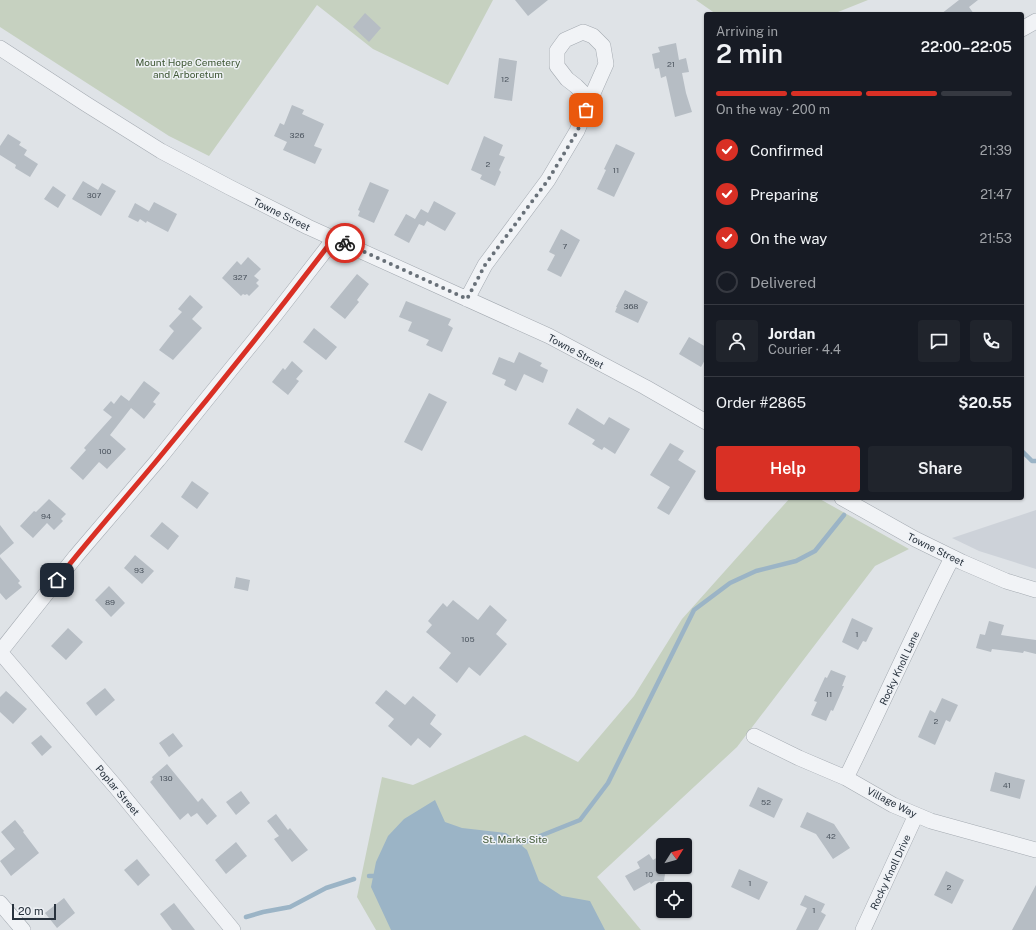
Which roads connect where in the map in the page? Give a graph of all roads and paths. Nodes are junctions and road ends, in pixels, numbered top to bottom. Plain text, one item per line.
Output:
1 (1036, 21) edge
2 (1024, 28) edge
3 (0, 48) edge
4 (590, 100) dead end
5 (334, 238) junction
6 (467, 299) junction
7 (704, 421) edge
8 (846, 500) edge
9 (952, 558) junction
10 (1036, 590) edge
11 (0, 652) edge
12 (754, 736) dead end
13 (846, 778) junction
14 (916, 815) junction
15 (1036, 850) edge
16 (0, 903) edge
17 (23, 930) edge
18 (233, 930) edge
19 (863, 930) edge

1 - 2 street
3 - 5 street, Towne Street
4 - 6 street
5 - 6 street, Towne Street
5 - 11 street
6 - 7 street, Towne Street
8 - 9 street, Towne Street
9 - 10 street, Towne Street
9 - 13 street, Rocky Knoll Lane
11 - 18 street, Poplar Street
12 - 13 street, Village Way
13 - 14 street, Village Way
14 - 15 street, Village Way
14 - 19 street, Rocky Knoll Drive
16 - 17 street

